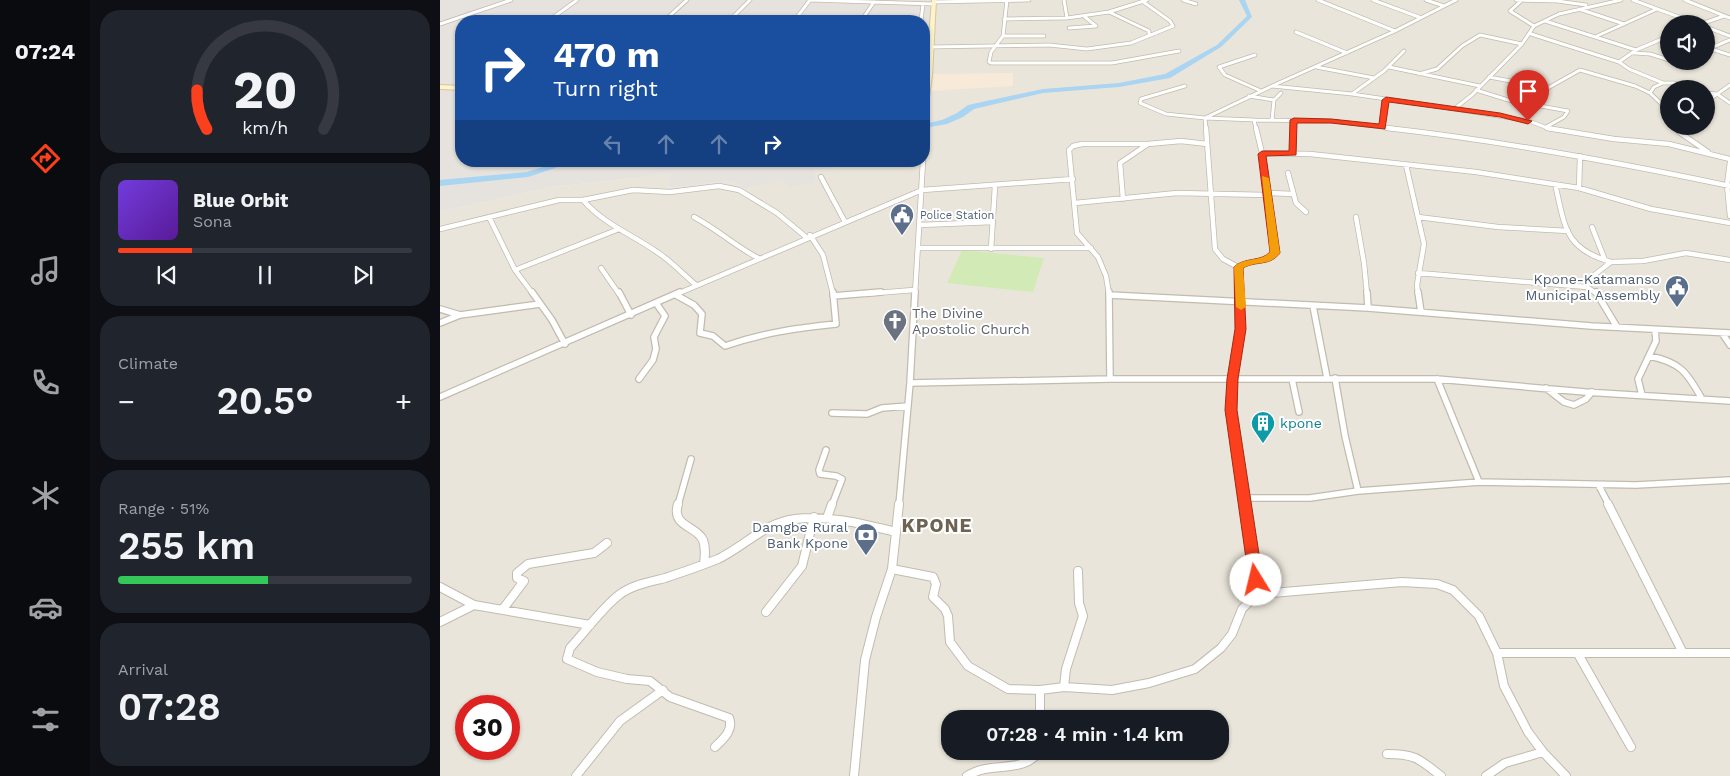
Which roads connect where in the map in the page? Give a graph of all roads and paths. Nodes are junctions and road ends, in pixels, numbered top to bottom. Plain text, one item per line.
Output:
1 (511, 0) edge
2 (577, 0) edge
3 (687, 0) edge
4 (750, 0) edge
5 (810, 0) edge
6 (990, 0) edge
7 (1007, 0) edge
8 (1018, 0) edge
9 (1029, 0) edge
10 (1064, 0) edge
11 (1147, 0) edge
12 (1183, 0) edge
13 (1318, 0) edge
14 (1373, 0) edge
15 (1426, 0) edge
16 (1456, 0) edge
17 (1516, 0) edge
18 (1577, 0) edge
19 (1621, 0) edge
20 (1633, 0) edge
21 (1685, 0) edge
22 (1521, 1) edge
23 (874, 2) junction
24 (934, 2) edge
25 (1142, 2) junction
26 (923, 4) junction
27 (1196, 4) dead end
28 (1444, 6) junction
29 (1592, 6) junction
30 (1578, 9) junction
31 (1657, 9) junction
32 (1109, 12) junction
33 (467, 15) edge
34 (556, 15) edge
35 (671, 15) edge
36 (735, 15) edge
37 (799, 15) edge
38 (865, 15) edge
39 (922, 15) edge
40 (1674, 15) edge
41 (1083, 16) junction
42 (1724, 16) junction
43 (1004, 18) junction
44 (1067, 18) junction
45 (1419, 18) junction
46 (1730, 18) edge
47 (455, 19) edge
48 (1715, 19) edge
49 (1545, 21) junction
50 (440, 24) edge
51 (1624, 24) junction
52 (1534, 26) junction
53 (1069, 28) dead end
54 (1395, 31) junction
55 (1715, 31) edge
56 (1296, 32) dead end
57 (1530, 34) junction
58 (1149, 35) junction
59 (1003, 36) junction
60 (1044, 36) dead end
61 (1598, 36) junction
62 (1730, 38) edge
63 (1660, 40) edge
64 (1522, 44) junction
65 (1715, 45) edge
66 (995, 46) junction
67 (931, 47) junction
68 (930, 50) edge
69 (1636, 50) junction
70 (1179, 51) dead end
71 (1404, 51) dead end
72 (1715, 51) edge
73 (1347, 53) junction
74 (1629, 53) junction
75 (1255, 55) dead end
76 (1730, 55) edge
77 (1660, 57) edge
78 (1619, 62) junction
79 (1316, 67) junction
80 (1388, 67) junction
81 (1418, 74) junction
82 (1489, 77) junction
83 (1374, 78) junction
84 (1282, 82) junction
85 (1660, 82) edge
86 (1660, 84) edge
87 (1730, 85) edge
88 (1185, 86) dead end
89 (1272, 86) junction
90 (1480, 86) junction
91 (440, 87) edge
92 (455, 87) edge
93 (1292, 87) junction
94 (1476, 90) junction
95 (1261, 91) junction
96 (1281, 93) dead end
97 (1650, 93) junction
98 (1352, 94) junction
99 (1717, 94) joint
100 (1249, 96) junction
101 (1274, 100) junction
102 (1386, 100) junction
103 (1660, 102) edge
104 (1730, 103) edge
105 (1454, 109) junction
106 (1205, 118) junction
107 (1254, 120) junction
108 (1272, 120) junction
109 (1294, 120) junction
110 (1382, 127) junction
111 (1546, 127) junction
112 (1683, 135) edge
113 (1148, 144) junction
114 (1206, 144) junction
115 (1294, 153) junction
116 (1710, 153) junction
117 (1262, 154) junction
118 (1580, 156) junction
119 (1730, 160) edge
120 (1406, 165) junction
121 (923, 167) edge
122 (1288, 173) dead end
123 (821, 177) dead end
124 (1073, 179) junction
125 (1555, 184) junction
126 (1729, 185) edge
127 (995, 186) junction
128 (1578, 188) junction
129 (922, 190) junction
130 (1210, 194) junction
131 (1267, 194) junction
132 (1294, 194) junction
133 (1123, 199) junction
134 (583, 200) junction
135 (1075, 203) junction
136 (1306, 212) dead end
137 (1356, 216) dead end
138 (1730, 216) edge
139 (489, 217) junction
140 (694, 217) dead end
141 (1418, 217) junction
142 (844, 220) junction
143 (993, 222) junction
144 (1730, 223) edge
145 (920, 225) junction
146 (1592, 227) dead end
147 (440, 229) edge
148 (619, 229) junction
149 (1568, 231) junction
150 (808, 236) junction
151 (918, 248) junction
152 (1090, 248) junction
153 (991, 249) junction
154 (758, 258) junction
155 (1604, 260) junction
156 (1730, 260) edge
157 (1611, 262) junction
158 (1238, 267) junction
159 (601, 268) dead end
160 (515, 270) junction
161 (1418, 273) junction
162 (696, 285) junction
163 (1587, 287) junction
164 (914, 290) junction
165 (676, 295) junction
166 (1109, 295) junction
167 (833, 296) junction
168 (1241, 300) junction
169 (540, 304) junction
170 (656, 304) junction
171 (1313, 306) junction
172 (1368, 308) junction
173 (440, 309) edge
174 (1421, 312) junction
175 (460, 315) junction
176 (631, 315) junction
177 (440, 323) edge
178 (1617, 327) junction
179 (1655, 330) junction
180 (1722, 333) junction
181 (1730, 333) edge
182 (565, 344) junction
183 (1730, 345) edge
184 (1649, 356) junction
185 (1328, 378) junction
186 (1335, 378) junction
187 (639, 379) dead end
188 (1110, 379) junction
189 (1233, 379) junction
190 (1292, 379) junction
191 (1437, 379) junction
192 (910, 383) junction
193 (1546, 388) junction
194 (1592, 392) junction
195 (1642, 394) junction
196 (440, 397) edge
197 (1702, 399) junction
198 (1730, 401) edge
199 (908, 406) junction
200 (832, 412) dead end
201 (1299, 412) dead end
202 (826, 450) dead end
203 (691, 459) dead end
204 (1730, 480) edge
205 (1479, 482) junction
206 (1598, 486) junction
207 (1358, 491) junction
208 (1243, 498) junction
209 (814, 517) junction
210 (827, 518) junction
211 (896, 532) junction
212 (607, 543) dead end
213 (704, 564) junction
214 (892, 570) junction
215 (1078, 572) dead end
216 (440, 587) edge
217 (1262, 589) junction
218 (474, 605) junction
219 (503, 610) junction
220 (766, 612) dead end
221 (440, 622) edge
222 (590, 625) junction
223 (1497, 653) junction
224 (1683, 653) junction
225 (1730, 653) edge
226 (1578, 654) junction
227 (1064, 687) junction
228 (662, 690) junction
229 (1040, 690) junction
230 (1040, 710) edge
231 (715, 747) dead end
232 (1631, 747) dead end
233 (1543, 752) junction
234 (1386, 754) dead end
235 (1032, 760) edge
236 (576, 776) edge
237 (854, 776) edge
238 (967, 776) edge
239 (1441, 776) edge
240 (1486, 776) edge
241 (1566, 776) edge

1 - 33 street
2 - 34 street
3 - 35 street
4 - 36 street
5 - 23 street
5 - 37 street
6 - 7 street
6 - 24 street
7 - 8 street
7 - 43 street
8 - 9 street
10 - 44 street
11 - 25 street
12 - 27 street
13 - 54 street
14 - 45 street
15 - 28 street
16 - 28 street
17 - 22 street
18 - 29 street
19 - 29 street
20 - 31 street
21 - 42 street
22 - 29 street
22 - 52 street
23 - 26 street
23 - 38 street
24 - 26 street
24 - 67 main road
25 - 32 street
25 - 58 street
26 - 39 street
28 - 45 street
29 - 30 street
30 - 49 street
30 - 51 street
31 - 40 street
31 - 51 street
32 - 41 street
32 - 58 street
41 - 44 street
41 - 53 street
42 - 46 street
42 - 48 street
43 - 44 street
43 - 59 street
45 - 54 street
47 - 50 street
49 - 52 street
49 - 61 street
51 - 61 street
52 - 57 street
54 - 73 street
55 - 62 street
56 - 73 street
57 - 64 street
57 - 78 street
58 - 66 street
59 - 60 street
59 - 66 street
61 - 69 street
62 - 65 street
63 - 69 street
64 - 81 street
64 - 82 street
66 - 67 street
66 - 70 street
67 - 68 main road
69 - 74 street
71 - 80 street
72 - 76 street
73 - 79 street
74 - 77 street
74 - 78 street
75 - 95 street
78 - 85 street
79 - 83 street
79 - 84 street
80 - 81 street
80 - 83 street
81 - 90 street
82 - 90 street
82 - 97 street
83 - 98 street
84 - 89 street
84 - 93 street
86 - 97 street
87 - 99 street
88 - 106 street
89 - 93 street
89 - 95 street
90 - 94 street
91 - 92 main road
93 - 98 street
94 - 105 street
94 - 111 street
95 - 100 street
96 - 101 street
97 - 103 street
98 - 102 street
99 - 104 street
100 - 101 street
100 - 106 street
101 - 108 street
102 - 105 street
102 - 110 street
105 - 111 street
106 - 107 street
106 - 114 street
107 - 108 street
107 - 117 street
108 - 109 street
109 - 110 street
109 - 115 street
110 - 118 street
111 - 116 street
112 - 116 street
113 - 114 street
113 - 124 street
113 - 133 street
114 - 130 street
115 - 117 street
115 - 120 street
116 - 119 street
117 - 131 street
118 - 126 street
118 - 128 street
119 - 126 street
120 - 125 street
120 - 141 street
121 - 129 street
122 - 132 street
123 - 142 street
124 - 127 street
124 - 135 street
125 - 128 street
125 - 149 street
126 - 138 street
127 - 129 street
127 - 143 street
128 - 144 street
129 - 142 street
129 - 145 street
130 - 131 street
130 - 133 street
130 - 158 street
131 - 132 street
131 - 158 street
132 - 136 street
133 - 135 street
134 - 139 street
134 - 148 street
134 - 150 street
135 - 152 street
137 - 172 street
139 - 147 street
139 - 160 street
140 - 154 street
141 - 149 street
141 - 161 street
142 - 150 street
143 - 145 street
143 - 153 street
145 - 151 street
146 - 155 street
148 - 160 street
148 - 162 street
149 - 155 street
150 - 154 street
150 - 167 street
151 - 153 street
151 - 164 street
152 - 153 street
152 - 166 street
154 - 162 street
155 - 157 street
156 - 157 street
157 - 163 street
158 - 168 street
159 - 176 street
160 - 169 street
161 - 163 street
161 - 174 street
162 - 165 street
163 - 178 street
164 - 167 street
164 - 192 street
165 - 167 street
165 - 170 street
166 - 168 street
166 - 188 street
168 - 171 street
168 - 189 street
169 - 175 street
169 - 182 street
170 - 176 street
170 - 187 street
171 - 172 street
171 - 185 street
172 - 174 street
173 - 175 street
174 - 178 street
175 - 177 street
176 - 182 street
178 - 179 street
179 - 180 street
179 - 184 street
180 - 181 street
180 - 183 street
182 - 196 street
184 - 195 street
184 - 197 street
185 - 186 street
185 - 190 street
186 - 191 street
186 - 207 street
188 - 189 street
188 - 192 street
189 - 190 street
189 - 208 street
190 - 201 street
191 - 193 street
191 - 205 street
192 - 199 street
193 - 194 street
193 - 194 street
194 - 195 street
195 - 197 street
197 - 198 street
199 - 200 street
199 - 211 street
202 - 210 street
203 - 213 street
204 - 206 street
205 - 206 street
205 - 207 street
206 - 224 street
207 - 208 street
208 - 217 street
209 - 210 street
209 - 213 street
209 - 220 street
210 - 211 street
211 - 214 street
212 - 219 street
213 - 222 street
214 - 229 street
214 - 237 street
215 - 227 street
216 - 218 street
217 - 223 street
217 - 227 street
218 - 219 street
218 - 221 street
219 - 222 street
222 - 228 street
223 - 226 street
223 - 233 street
224 - 225 street
224 - 226 street
226 - 232 street
227 - 229 street
228 - 231 street
228 - 236 street
229 - 230 street
233 - 240 street
233 - 241 street
234 - 239 street
235 - 238 street

